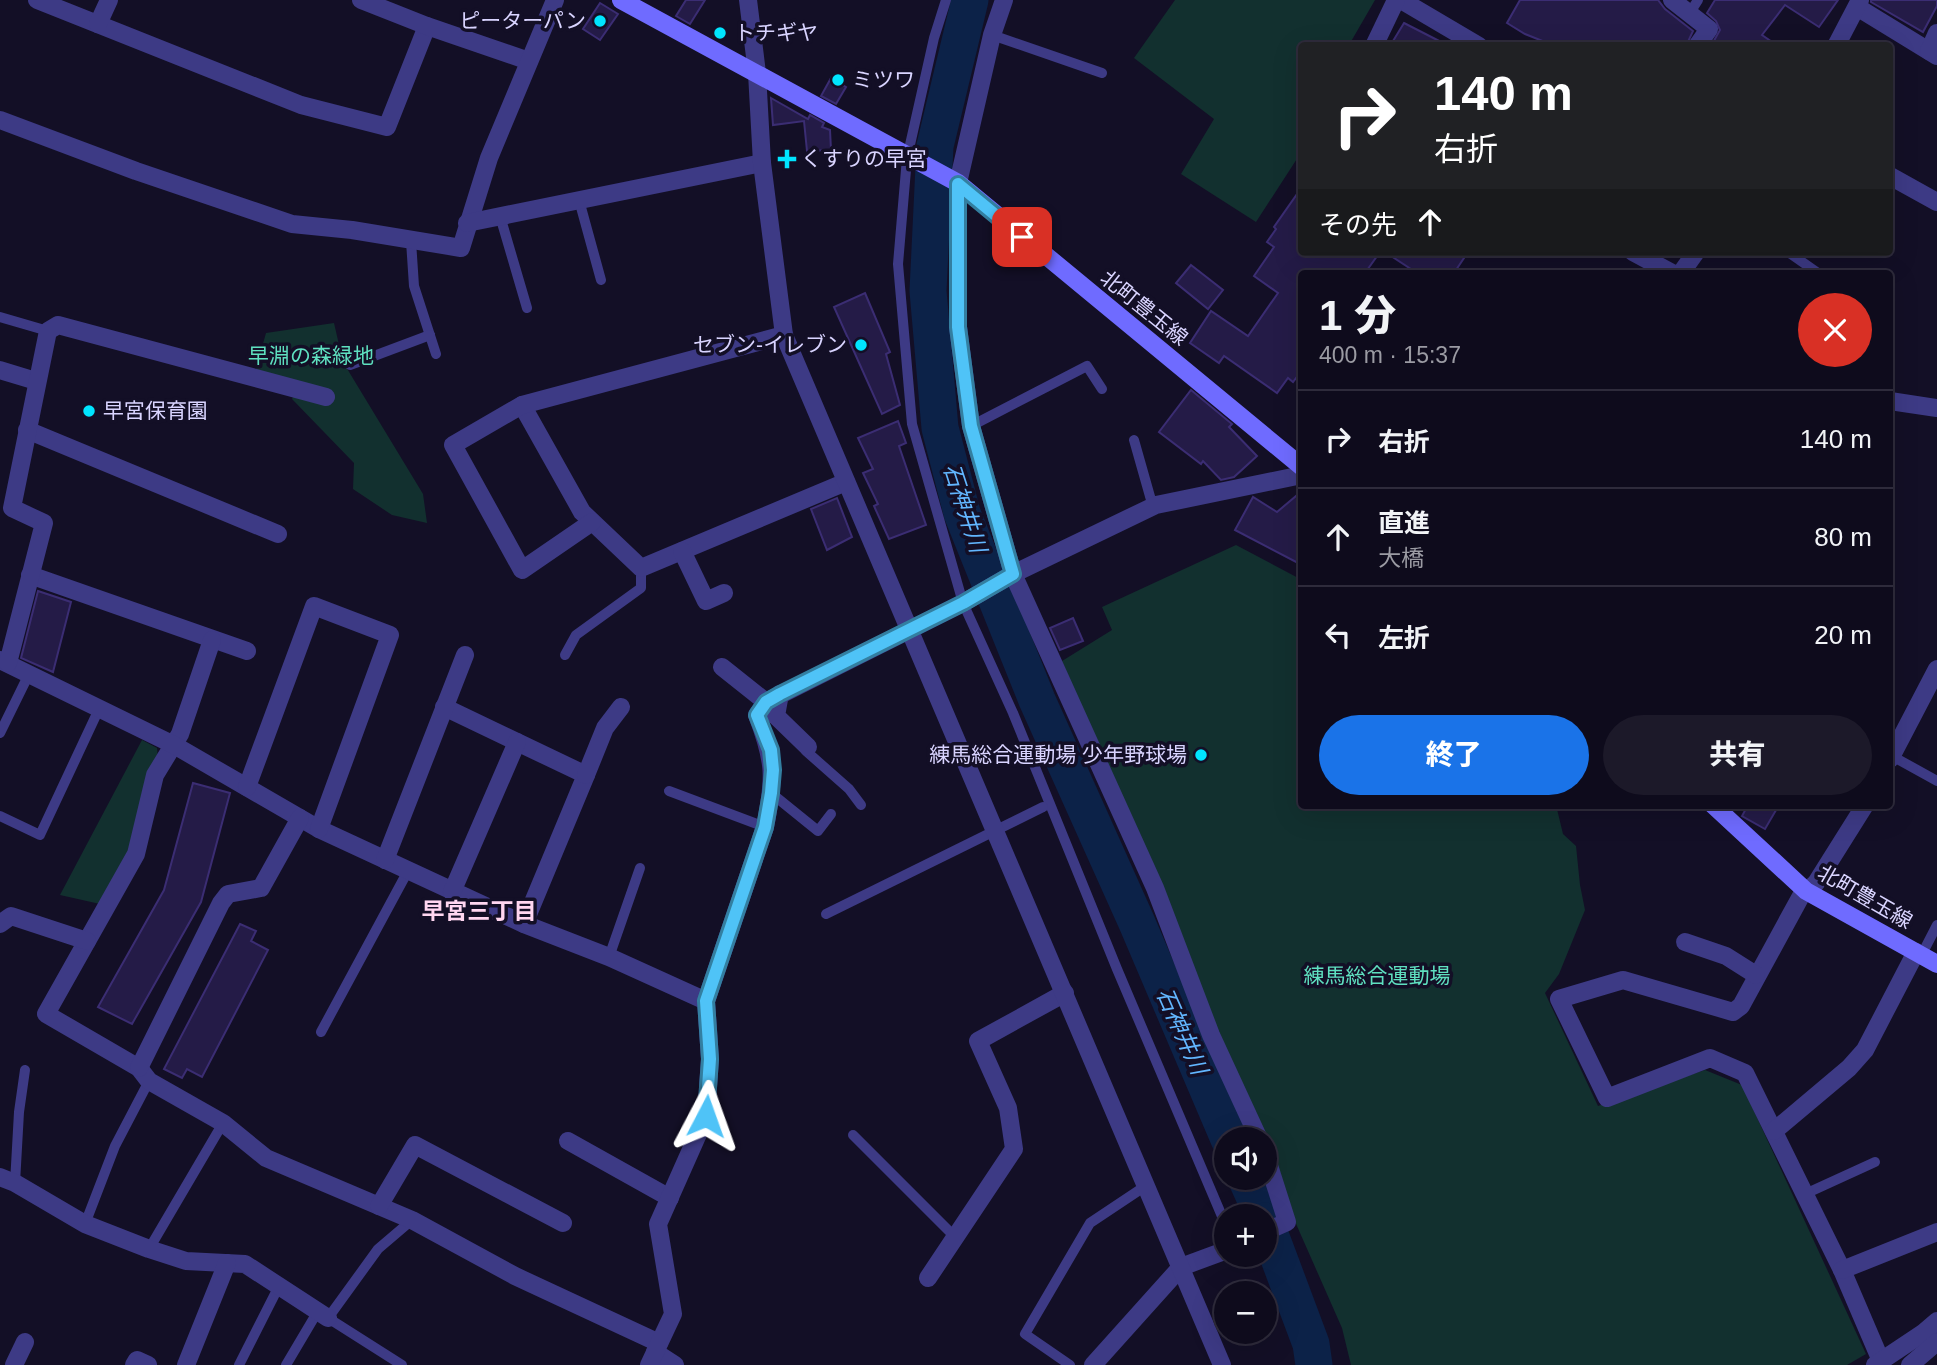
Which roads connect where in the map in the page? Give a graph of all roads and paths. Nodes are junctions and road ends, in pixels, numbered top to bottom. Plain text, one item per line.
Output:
1 (37, 0) edge
2 (109, 0) edge
3 (361, 0) edge
4 (555, 0) edge
5 (621, 0) edge
6 (748, 0) edge
7 (946, 0) edge
8 (1004, 0) edge
9 (1398, 0) edge
10 (1672, 0) edge
11 (1859, 3) edge
12 (1694, 7) edge
13 (98, 24) junction
14 (426, 26) junction
15 (1937, 33) edge
16 (992, 35) junction
17 (1376, 42) edge
18 (1472, 42) edge
19 (1700, 42) edge
20 (1838, 42) edge
21 (1933, 54) edge
22 (530, 61) junction
23 (1102, 73) dead end
24 (757, 74) junction
25 (0, 120) edge
26 (907, 158) junction
27 (762, 163) junction
28 (1893, 178) edge
29 (958, 184) junction
30 (579, 200) junction
31 (1937, 202) edge
32 (500, 216) junction
33 (467, 223) junction
34 (411, 241) junction
35 (1640, 256) edge
36 (1794, 256) edge
37 (1666, 270) edge
38 (1814, 270) edge
39 (601, 280) dead end
40 (527, 307) dead end
41 (0, 317) edge
42 (48, 331) junction
43 (430, 335) junction
44 (784, 335) junction
45 (436, 354) dead end
46 (350, 365) dead end
47 (0, 370) edge
48 (36, 382) junction
49 (1102, 389) dead end
50 (326, 397) dead end
51 (1893, 401) edge
52 (522, 405) junction
53 (1937, 408) edge
54 (971, 426) junction
55 (27, 430) junction
56 (1134, 440) dead end
57 (1298, 464) edge
58 (1298, 476) edge
59 (846, 482) junction
60 (1153, 507) junction
61 (592, 522) junction
62 (278, 534) dead end
63 (682, 551) junction
64 (641, 568) junction
65 (30, 575) junction
66 (1009, 577) junction
67 (724, 593) dead end
68 (967, 600) junction
69 (908, 629) junction
70 (212, 640) junction
71 (247, 651) dead end
72 (465, 655) dead end
73 (565, 655) dead end
74 (4, 662) edge
75 (722, 667) dead end
76 (1937, 670) edge
77 (29, 674) junction
78 (773, 698) junction
79 (444, 707) junction
80 (621, 707) dead end
81 (99, 709) junction
82 (0, 733) edge
83 (517, 742) junction
84 (174, 745) junction
85 (808, 747) joint
86 (1893, 754) edge
87 (1893, 759) edge
88 (586, 775) junction
89 (1937, 781) edge
90 (247, 787) junction
91 (669, 791) dead end
92 (771, 793) junction
93 (861, 805) dead end
94 (1043, 807) dead end
95 (1717, 809) edge
96 (1863, 809) edge
97 (831, 814) dead end
98 (0, 816) edge
99 (300, 818) junction
100 (765, 827) junction
101 (320, 829) junction
102 (994, 830) junction
103 (385, 860) junction
104 (640, 868) dead end
105 (409, 869) junction
106 (1806, 891) junction
107 (453, 892) junction
108 (826, 914) dead end
109 (0, 923) edge
110 (524, 924) junction
111 (1937, 925) edge
112 (87, 941) junction
113 (1685, 942) dead end
114 (609, 957) junction
115 (1925, 957) edge
116 (1756, 975) junction
117 (1065, 993) junction
118 (706, 1001) junction
119 (321, 1032) dead end
120 (25, 1070) dead end
121 (144, 1074) junction
122 (223, 1123) junction
123 (1253, 1127) edge
124 (1774, 1131) junction
125 (853, 1136) dead end
126 (568, 1141) dead end
127 (1875, 1161) dead end
128 (8, 1180) edge
129 (1147, 1185) junction
130 (1277, 1190) edge
131 (1805, 1194) junction
132 (670, 1198) junction
133 (1217, 1204) edge
134 (379, 1206) junction
135 (412, 1220) junction
136 (564, 1223) dead end
137 (85, 1224) junction
138 (1277, 1227) edge
139 (1937, 1231) edge
140 (955, 1237) junction
141 (149, 1249) junction
142 (1214, 1255) edge
143 (227, 1263) junction
144 (1181, 1267) junction
145 (1842, 1270) junction
146 (928, 1278) dead end
147 (279, 1286) junction
148 (323, 1315) junction
149 (1937, 1321) edge
150 (25, 1342) dead end
151 (1937, 1342) edge
152 (655, 1354) edge
153 (1878, 1363) edge
154 (14, 1365) edge
155 (134, 1365) edge
156 (148, 1365) edge
157 (186, 1365) edge
158 (230, 1365) edge
159 (237, 1365) edge
160 (286, 1365) edge
161 (402, 1365) edge
162 (675, 1365) edge
163 (1070, 1365) edge
164 (1093, 1365) edge
165 (1222, 1365) edge
166 (1910, 1365) edge

1 - 13 street
2 - 13 street
3 - 14 street
4 - 22 street
5 - 24 main road
6 - 24 street
7 - 26 lane
8 - 16 street
9 - 17 street
9 - 18 street
10 - 12 street
11 - 20 street
11 - 21 street
12 - 19 street
13 - 14 street
14 - 22 street
15 - 21 street
16 - 23 lane
16 - 29 street
22 - 33 street
24 - 26 main road
24 - 27 street
25 - 34 street
26 - 29 main road, 北町豊玉線
26 - 68 lane
27 - 30 street
27 - 44 street
28 - 31 street
29 - 54 street
29 - 57 main road, 北町豊玉線
30 - 32 street
30 - 39 lane
32 - 33 street
32 - 40 lane
33 - 34 street
34 - 43 lane
35 - 37 street
36 - 38 lane
41 - 42 lane
42 - 48 street
42 - 50 street
43 - 45 lane
43 - 46 lane
44 - 52 street
44 - 59 street
47 - 48 street
48 - 55 street
49 - 54 lane
51 - 53 street
52 - 61 street
52 - 61 street
54 - 66 street
55 - 62 street
55 - 65 street
56 - 60 lane
58 - 60 street
59 - 63 street
59 - 69 street
60 - 66 street
61 - 64 street
63 - 64 street
63 - 67 street
64 - 73 lane
65 - 70 street
65 - 74 street
66 - 68 street
66 - 123 street
68 - 69 street
68 - 133 lane
69 - 78 street
69 - 102 street
70 - 71 street
70 - 84 street
72 - 79 street
74 - 77 street
75 - 78 street
76 - 86 street
77 - 81 street
77 - 82 lane
78 - 85 street
78 - 92 street
79 - 83 street
79 - 103 street
80 - 88 street
81 - 84 street
81 - 98 lane
83 - 88 street
83 - 107 street
84 - 90 street
84 - 112 street
85 - 93 lane
87 - 89 lane
88 - 110 street
90 - 99 street
90 - 101 street
91 - 100 lane
92 - 97 lane
92 - 100 street
94 - 102 lane
95 - 106 main road, 北町豊玉線
96 - 106 street
99 - 101 street
99 - 121 street
100 - 118 street
101 - 103 street
102 - 108 lane
102 - 117 street
103 - 105 street
104 - 114 lane
105 - 107 street
105 - 119 lane
106 - 115 main road, 北町豊玉線
106 - 116 street
107 - 110 street
109 - 112 street
110 - 114 street
111 - 115 lane
112 - 121 street
113 - 116 street
114 - 118 street
115 - 124 street
116 - 124 street
117 - 129 street
117 - 140 street
118 - 132 street
120 - 128 lane
121 - 122 street
121 - 137 lane
122 - 134 street
122 - 141 lane
124 - 131 street
125 - 140 lane
126 - 132 street
127 - 131 lane
128 - 137 street
129 - 144 street
129 - 163 lane
130 - 138 street
131 - 145 street
132 - 152 street
134 - 135 street
134 - 136 street
135 - 148 lane
135 - 152 street
137 - 141 street
139 - 145 street
140 - 146 street
141 - 143 street
142 - 144 street
143 - 147 street
143 - 157 street
144 - 164 street
144 - 165 street
145 - 153 street
147 - 148 street
147 - 159 lane
148 - 160 lane
148 - 161 lane
149 - 153 street
150 - 154 street
151 - 166 street
152 - 162 street
155 - 156 street
158 - 159 lane

